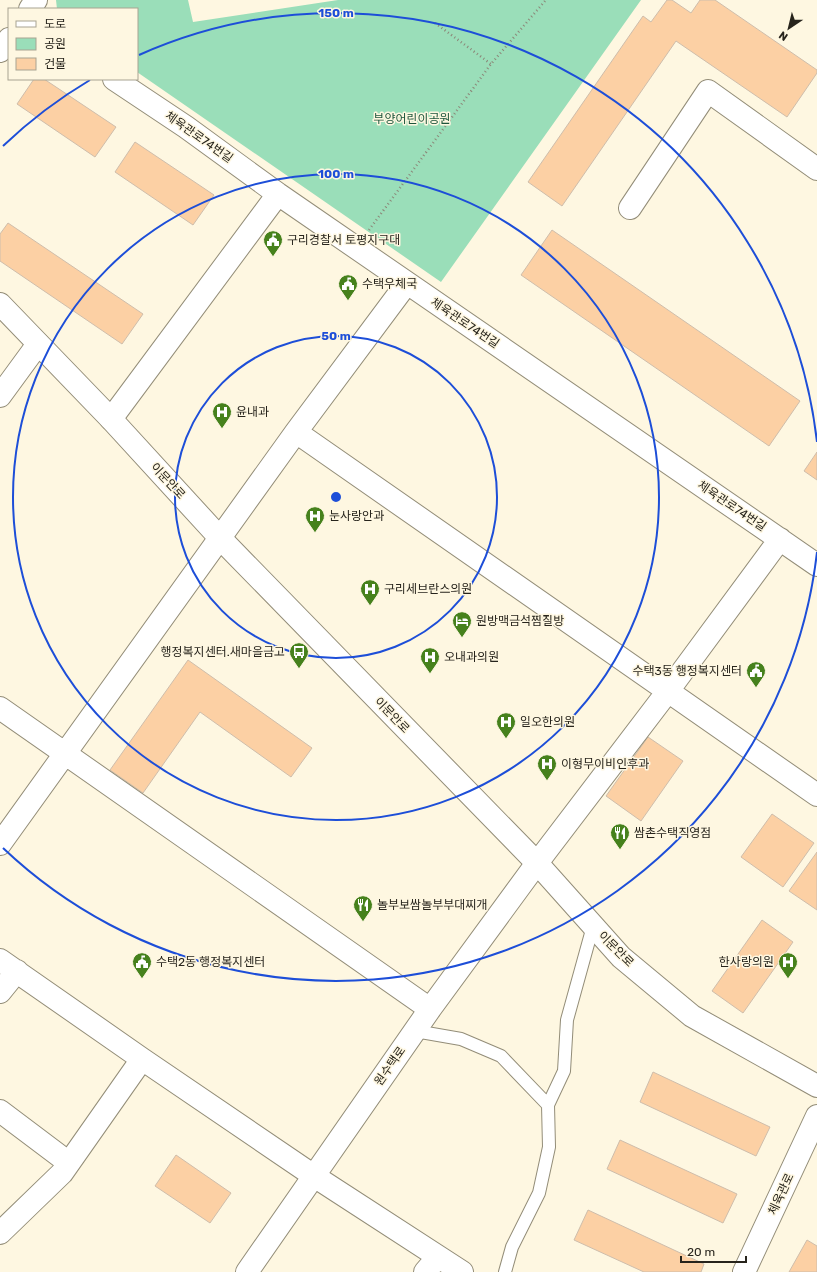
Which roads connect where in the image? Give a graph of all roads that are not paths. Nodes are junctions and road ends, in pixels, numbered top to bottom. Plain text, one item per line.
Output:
1 (8, 40) edge
2 (0, 51) edge
3 (116, 80) edge
4 (817, 169) edge
5 (278, 194) junction
6 (630, 208) dead end
7 (407, 283) junction
8 (0, 304) edge
9 (38, 344) junction
10 (0, 396) edge
11 (111, 419) junction
12 (296, 432) junction
13 (220, 538) junction
14 (780, 539) junction
15 (817, 565) edge
16 (668, 691) junction
17 (0, 708) edge
18 (65, 753) junction
19 (817, 795) edge
20 (0, 844) edge
21 (537, 863) junction
22 (593, 926) junction
23 (8, 965) edge
24 (0, 992) edge
25 (430, 1009) junction
26 (414, 1031) junction
27 (142, 1059) junction
28 (817, 1086) edge
29 (548, 1105) junction
30 (0, 1111) edge
31 (817, 1116) edge
32 (69, 1163) junction
33 (314, 1176) junction
34 (0, 1233) edge
35 (432, 1264) edge
36 (247, 1272) edge
37 (462, 1272) edge
38 (505, 1272) edge
39 (744, 1272) edge

1 - 2 street
3 - 5 street, 체육관로74번길
4 - 6 street
5 - 7 street, 체육관로74번길
5 - 11 street
7 - 12 street
7 - 14 street, 체육관로74번길
8 - 9 street, 이문안로
9 - 10 street
9 - 11 street, 이문안로
11 - 13 street, 이문안로
12 - 13 street
12 - 16 street
13 - 18 street
13 - 21 street, 이문안로
14 - 15 street, 체육관로74번길
14 - 16 street, 원수택로
16 - 19 street
16 - 21 street, 원수택로
17 - 18 street
18 - 20 street
18 - 25 street
21 - 22 street, 이문안로
21 - 25 street, 원수택로
22 - 28 street, 이문안로
22 - 29 lane
23 - 24 street
23 - 27 street
25 - 26 street, 원수택로
26 - 29 lane
26 - 33 street, 원수택로
27 - 32 street
27 - 33 street
29 - 38 lane
30 - 32 street
31 - 39 street, 체육관로
32 - 34 street
33 - 35 street
33 - 36 street, 원수택로
35 - 37 street

